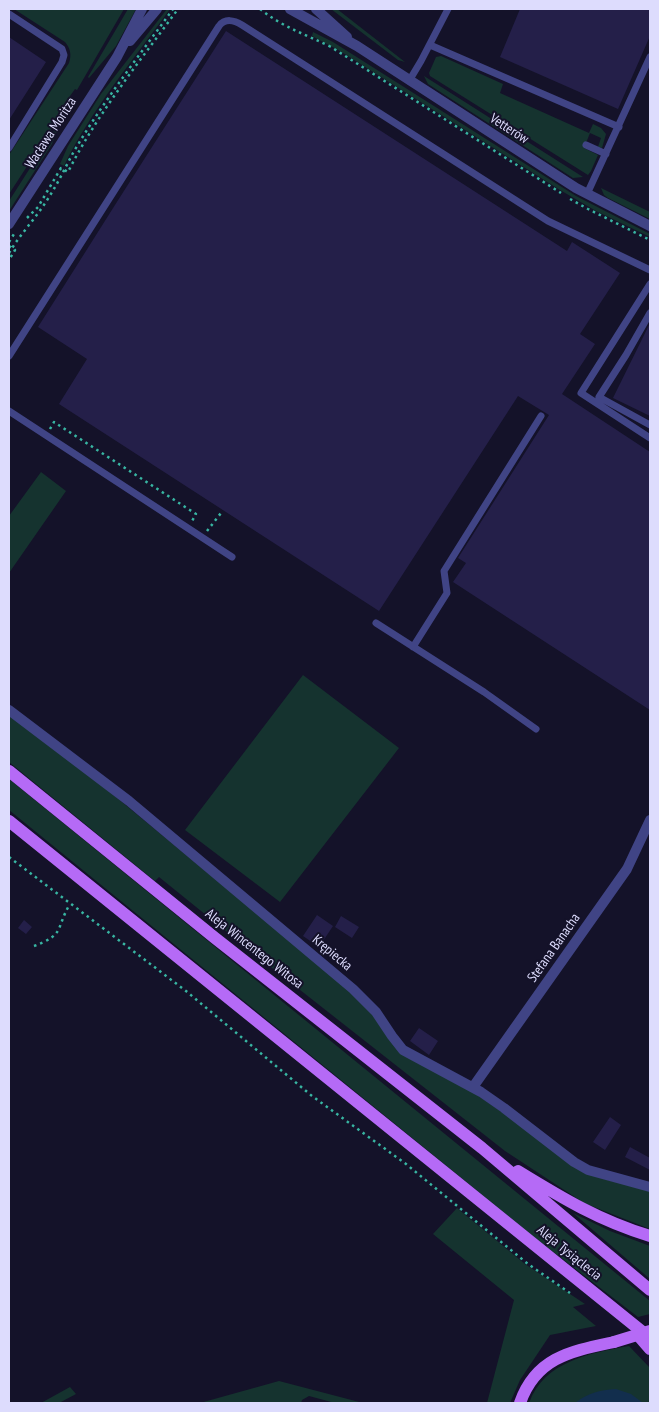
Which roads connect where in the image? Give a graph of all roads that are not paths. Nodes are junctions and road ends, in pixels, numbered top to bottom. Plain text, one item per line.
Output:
1 (142, 9) edge
2 (157, 9) edge
3 (290, 9) edge
4 (316, 9) edge
5 (448, 9) edge
6 (9, 14) edge
7 (430, 45) junction
8 (357, 46) junction
9 (117, 57) junction
10 (650, 57) edge
11 (409, 81) junction
12 (619, 127) junction
13 (586, 146) dead end
14 (9, 148) edge
15 (606, 154) junction
16 (587, 194) junction
17 (650, 226) edge
18 (13, 228) edge
19 (650, 270) edge
20 (650, 284) edge
21 (650, 313) edge
22 (9, 356) edge
23 (9, 411) edge
24 (541, 416) dead end
25 (650, 425) edge
26 (650, 438) edge
27 (232, 557) dead end
28 (376, 623) dead end
29 (413, 647) junction
30 (9, 710) edge
31 (536, 729) dead end
32 (9, 771) edge
33 (650, 820) edge
34 (9, 821) edge
35 (473, 1087) junction
36 (482, 1148) junction
37 (650, 1187) edge
38 (650, 1236) edge
39 (650, 1290) edge
40 (617, 1312) junction
41 (650, 1331) edge
42 (650, 1338) edge
43 (650, 1349) edge
44 (520, 1403) edge

1 - 9 street, Wacława Moritza
2 - 9 street, Wacława Moritza
3 - 8 street, Vetterów
4 - 8 street, Vetterów
5 - 7 lane
6 - 14 lane
7 - 11 lane
7 - 12 lane
8 - 11 street, Vetterów
9 - 18 street, Wacława Moritza
10 - 12 lane
11 - 16 street, Vetterów
12 - 15 lane
13 - 15 lane
15 - 16 lane
16 - 17 street, Vetterów
19 - 22 lane
20 - 26 lane
21 - 25 lane
23 - 27 lane
24 - 29 lane
28 - 29 lane
29 - 31 lane
30 - 35 street, Krępiecka
32 - 36 main road, Aleja Wincentego Witosa
33 - 35 street, Stefana Banacha
34 - 40 main road, Aleja Tysiąclecia
35 - 37 street, Krępiecka
36 - 38 main road
36 - 39 main road, Aleja Tysiąclecia
40 - 42 main road, Aleja Tysiąclecia
40 - 43 main road
41 - 44 main road, bridge

